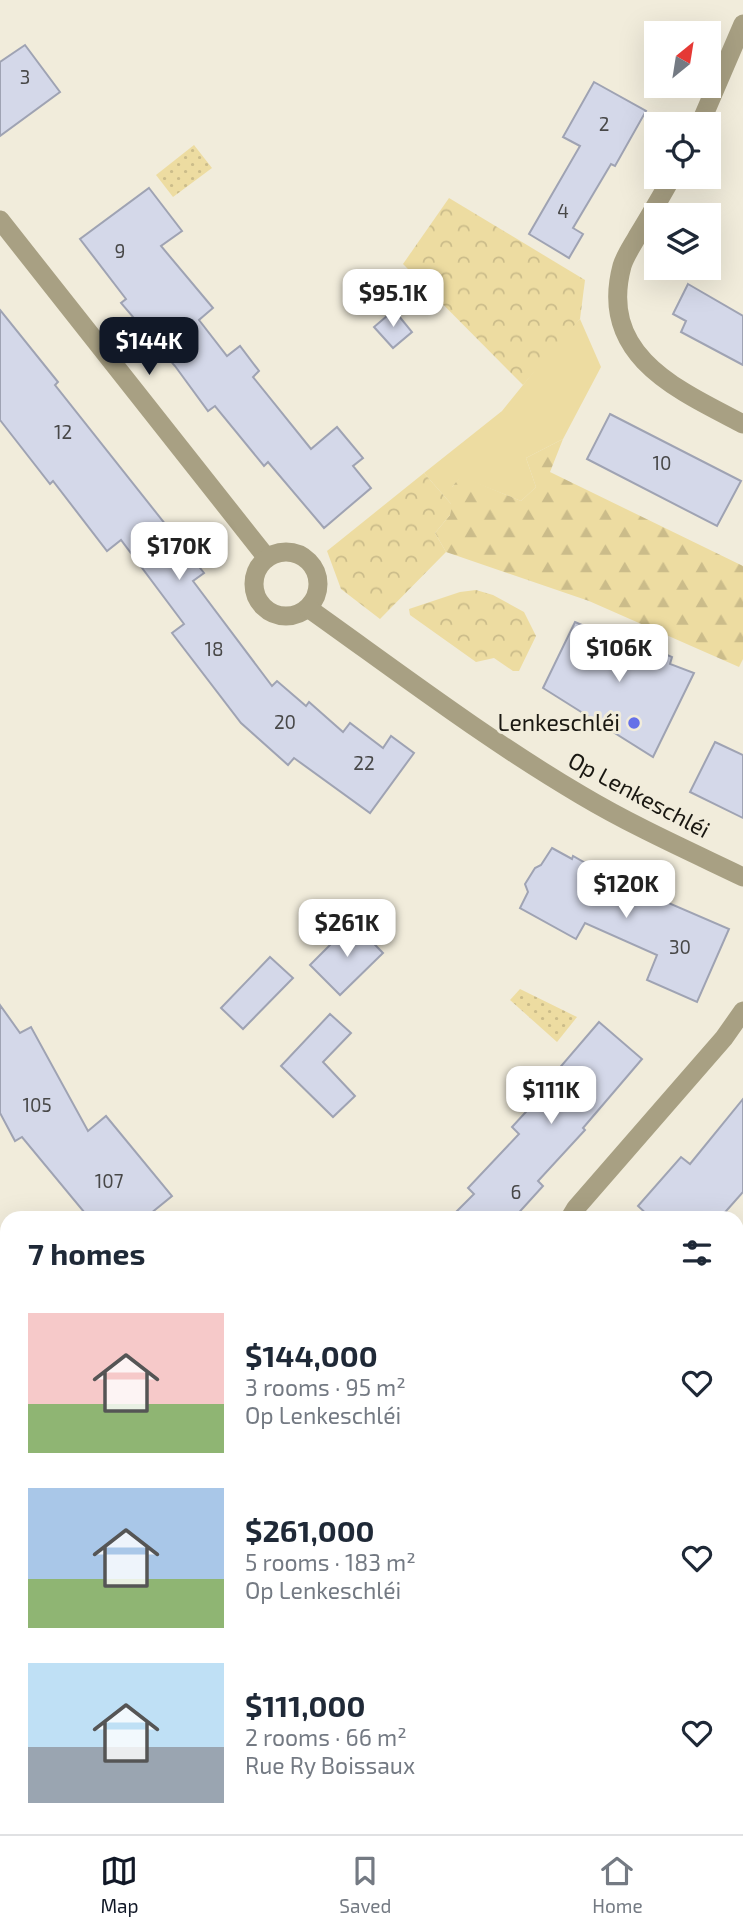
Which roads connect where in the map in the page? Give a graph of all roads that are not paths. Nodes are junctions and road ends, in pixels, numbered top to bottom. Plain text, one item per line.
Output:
1 (743, 24) edge
2 (705, 112) edge
3 (666, 189) edge
4 (0, 220) edge
5 (743, 424) edge
6 (267, 558) junction
7 (308, 608) junction
8 (743, 877) edge
9 (743, 1011) edge
10 (574, 1211) edge

1 - 2 street
3 - 5 street
4 - 6 street
6 - 7 street
6 - 7 street
7 - 8 street, Op Lenkeschléi
9 - 10 street

